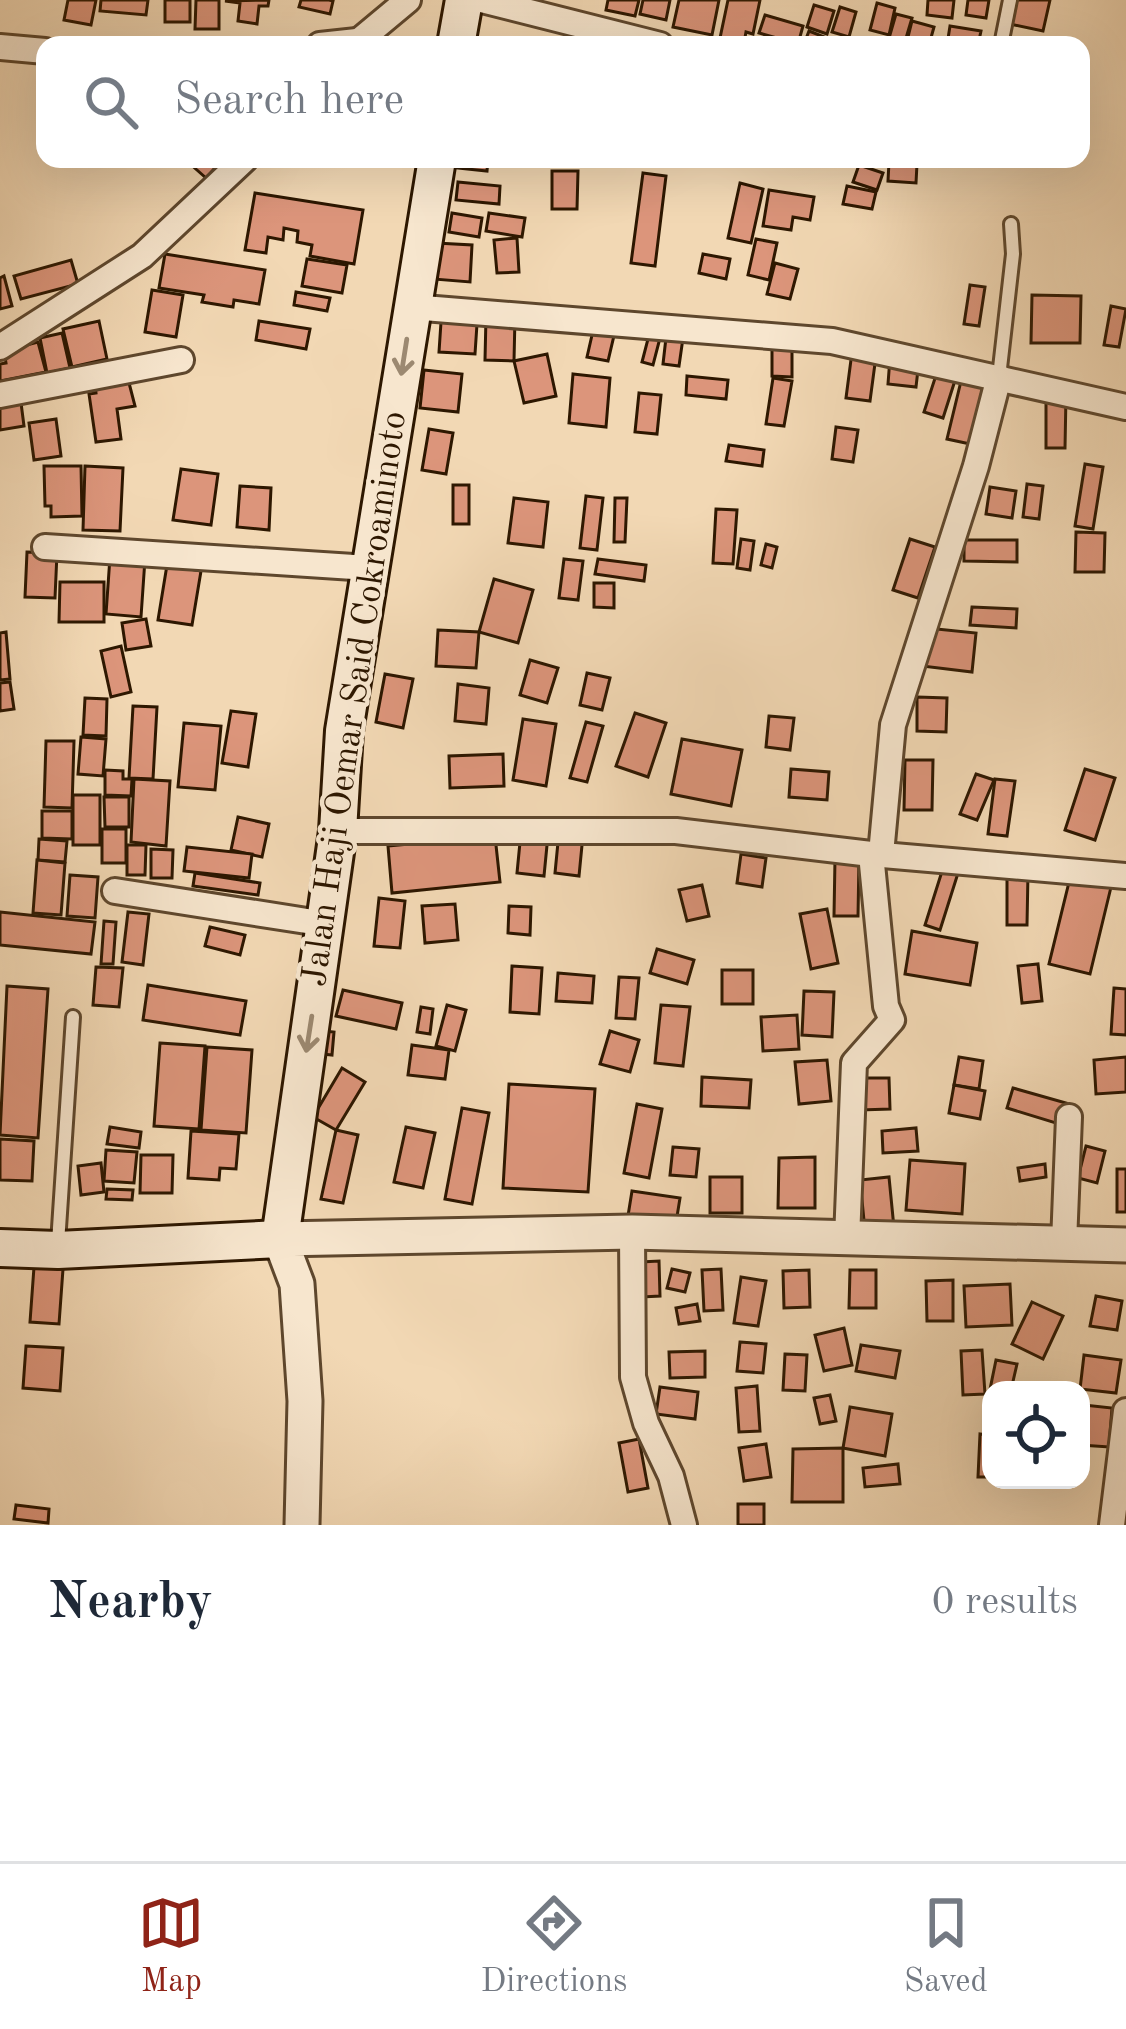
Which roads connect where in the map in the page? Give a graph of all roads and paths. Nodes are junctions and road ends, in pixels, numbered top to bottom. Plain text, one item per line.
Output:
1 (407, 0) edge
2 (464, 0) edge
3 (482, 0) edge
4 (1010, 0) edge
5 (364, 36) edge
6 (458, 36) edge
7 (624, 36) edge
8 (1003, 36) edge
9 (0, 47) edge
10 (36, 50) edge
11 (235, 168) edge
12 (435, 168) edge
13 (1011, 224) dead end
14 (411, 308) junction
15 (0, 347) edge
16 (182, 360) dead end
17 (999, 377) junction
18 (0, 395) edge
19 (1125, 406) edge
20 (45, 547) dead end
21 (369, 568) junction
22 (338, 832) junction
23 (876, 854) junction
24 (1119, 875) edge
25 (115, 890) dead end
26 (326, 924) junction
27 (73, 1017) dead end
28 (1069, 1118) dead end
29 (282, 1224) junction
30 (632, 1232) junction
31 (847, 1239) junction
32 (1064, 1243) junction
33 (1126, 1245) edge
34 (0, 1248) edge
35 (58, 1250) junction
36 (1126, 1411) edge
37 (302, 1525) edge
38 (684, 1525) edge
39 (1112, 1525) edge

1 - 5 street
2 - 6 main road
3 - 7 street
4 - 8 lane
9 - 10 street
11 - 15 street
12 - 14 main road, Jalan Haji Oemar Said Cokroaminoto
13 - 17 lane
14 - 17 street
14 -> 21 main road, Jalan Haji Oemar Said Cokroaminoto
16 - 18 street
17 - 19 street
17 - 23 street
20 - 21 street
21 - 22 main road, Jalan Haji Oemar Said Cokroaminoto
22 - 23 street
22 - 26 main road, Jalan Haji Oemar Said Cokroaminoto
23 - 24 street
23 - 31 street
25 - 26 street
26 -> 29 main road, Jalan Haji Oemar Said Cokroaminoto
27 - 35 lane
28 - 32 street
29 - 30 street
29 - 35 main road
29 - 37 street
30 - 31 street
30 - 38 street
31 - 32 street
32 - 33 street
34 - 35 main road
36 - 39 street

